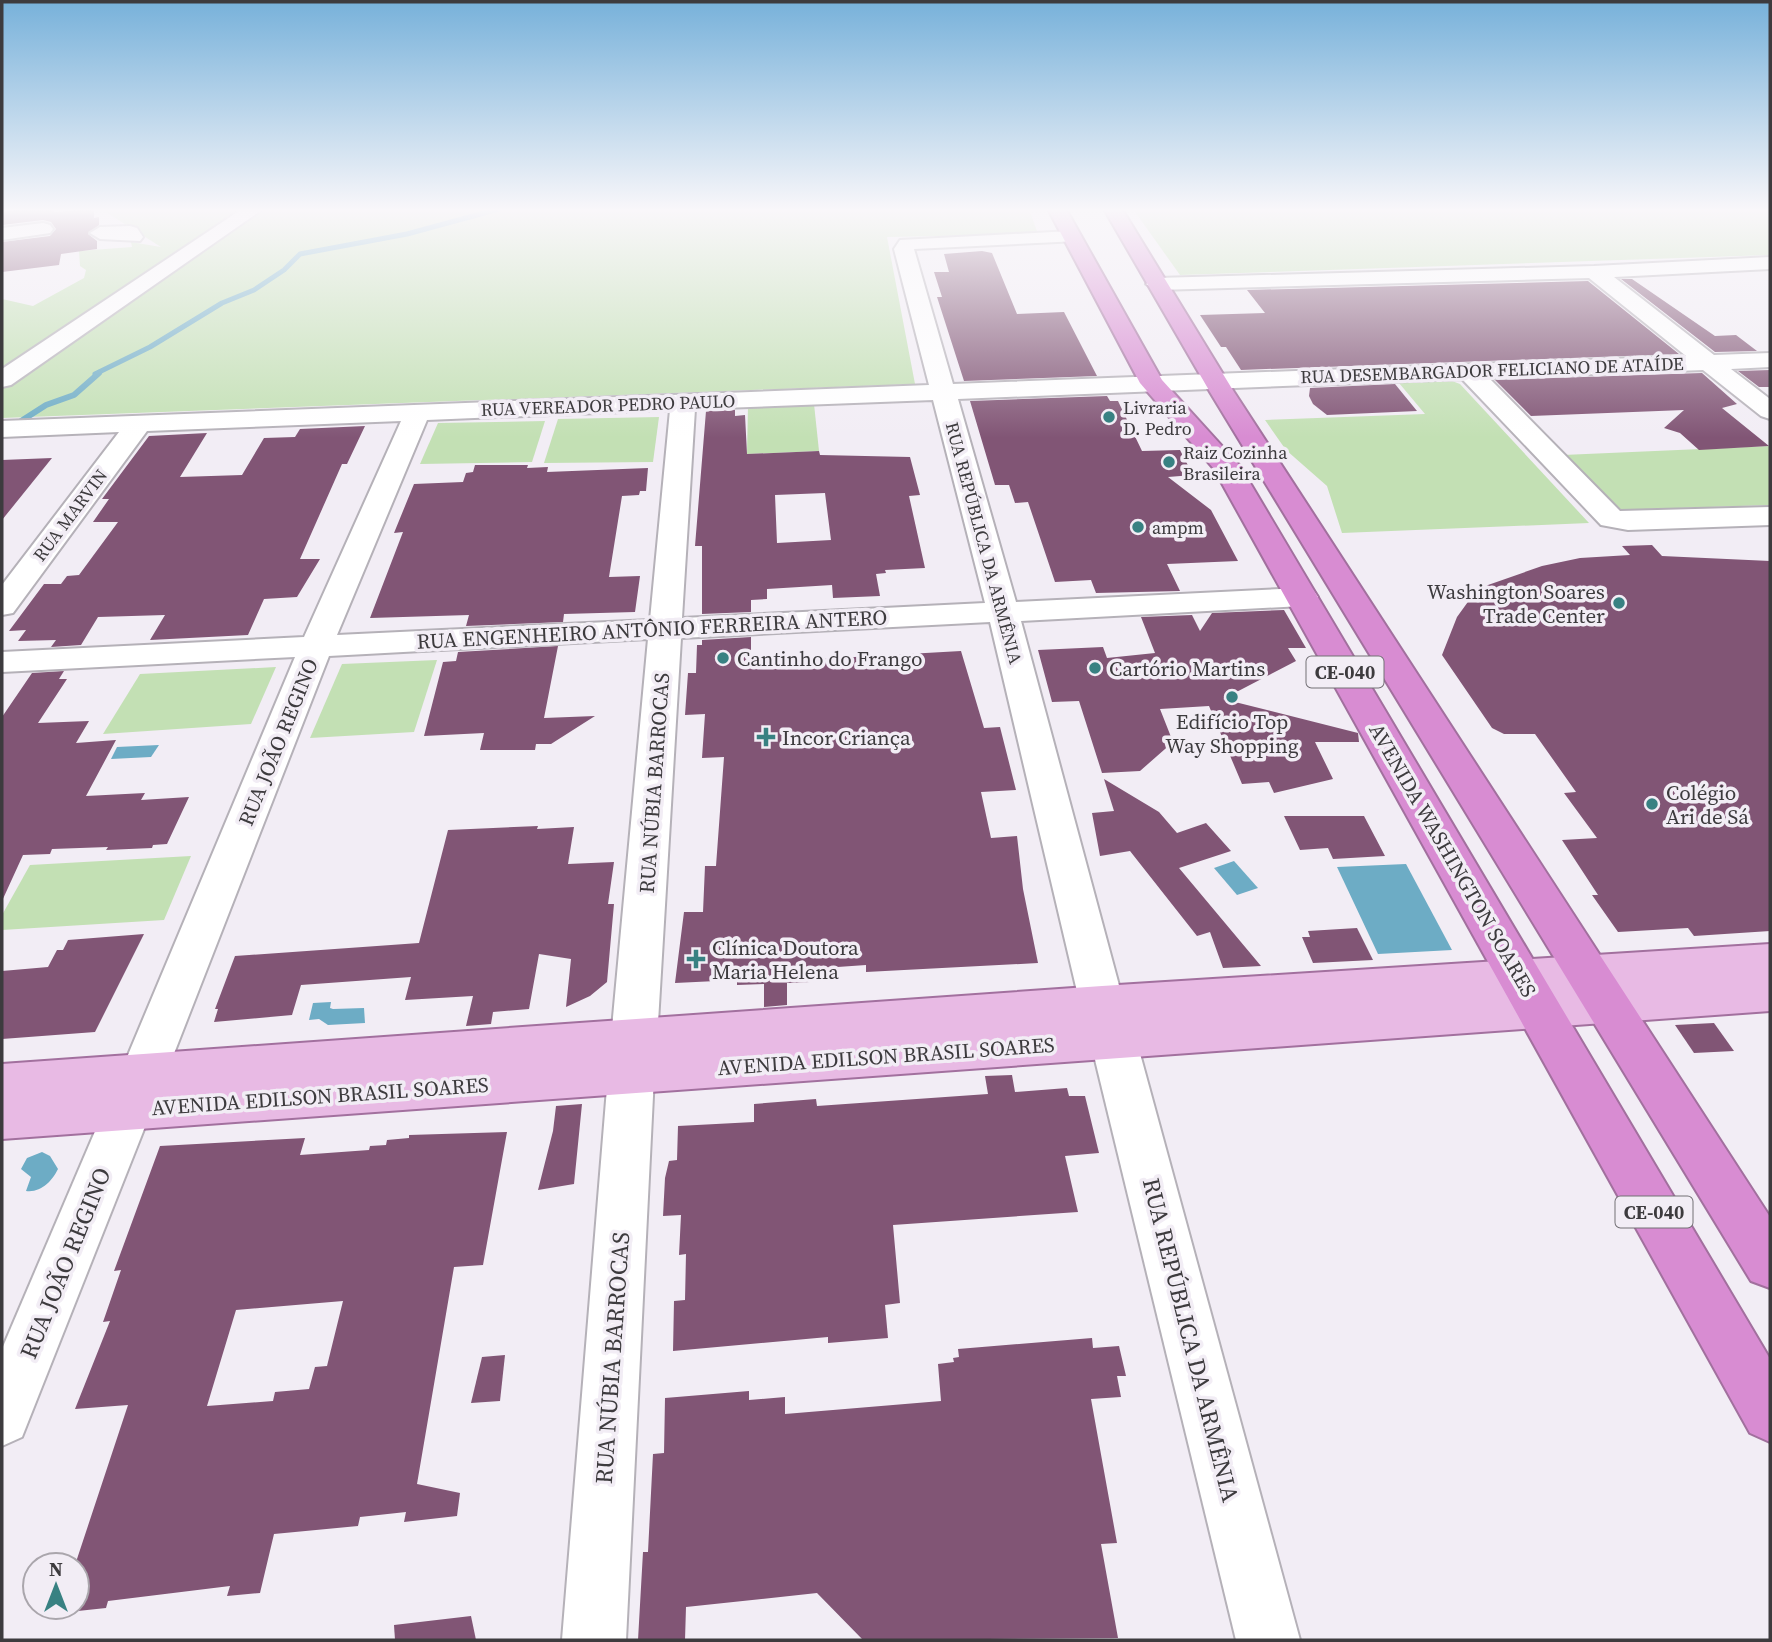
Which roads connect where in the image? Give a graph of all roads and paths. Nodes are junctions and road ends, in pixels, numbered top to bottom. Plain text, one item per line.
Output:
1 (141, 286) edge
2 (915, 286) edge
3 (1099, 286) edge
4 (1158, 286) edge
5 (1611, 286) edge
6 (1770, 360) edge
7 (1707, 362) junction
8 (1468, 371) junction
9 (2, 380) edge
10 (1215, 380) junction
11 (1152, 383) junction
12 (944, 391) junction
13 (683, 402) junction
14 (1770, 411) edge
15 (418, 412) junction
16 (139, 424) junction
17 (2, 429) edge
18 (1770, 516) edge
19 (1302, 597) junction
20 (2, 606) edge
21 (1003, 611) junction
22 (666, 628) junction
23 (316, 646) junction
24 (2, 662) edge
25 (1770, 961) edge
26 (1597, 988) junction
27 (1528, 993) junction
28 (1770, 994) edge
29 (1107, 1022) junction
30 (632, 1057) junction
31 (2, 1084) edge
32 (135, 1092) junction
33 (2, 1118) edge
34 (1770, 1263) edge
35 (1770, 1413) edge
36 (2, 1417) edge
37 (594, 1640) edge
38 (1268, 1640) edge

1 - 9 street
2 - 12 street, RUA REPÚBLICA DA ARMÊNIA
3 - 11 highway, AVENIDA WASHINGTON SOARES / CE-040
4 - 10 highway, CE-040
5 - 7 street
6 - 7 street, RUA DESEMBARGADOR FELICIANO DE ATAÍDE
7 - 8 street, RUA DESEMBARGADOR FELICIANO DE ATAÍDE
7 - 14 street
8 - 10 street, RUA DESEMBARGADOR FELICIANO DE ATAÍDE
8 - 18 street
10 - 11 street, RUA VEREADOR PEDRO PAULO
10 - 26 highway, CE-040
11 - 12 street, RUA VEREADOR PEDRO PAULO
11 - 19 highway, AVENIDA WASHINGTON SOARES / CE-040
12 - 13 street, RUA VEREADOR PEDRO PAULO
12 - 21 street, RUA REPÚBLICA DA ARMÊNIA
13 - 15 street, RUA VEREADOR PEDRO PAULO
13 - 22 street, RUA NÚBIA BARROCAS
15 - 16 street, RUA VEREADOR PEDRO PAULO
15 - 23 street, RUA JOÃO REGINO
16 - 17 street, RUA VEREADOR PEDRO PAULO
16 - 20 street, RUA MARVIN
19 - 21 street, RUA ENGENHEIRO ANTÔNIO FERREIRA ANTERO
19 - 27 highway, AVENIDA WASHINGTON SOARES / CE-040
21 - 22 street, RUA ENGENHEIRO ANTÔNIO FERREIRA ANTERO
21 - 29 street, RUA REPÚBLICA DA ARMÊNIA
22 - 23 street, RUA ENGENHEIRO ANTÔNIO FERREIRA ANTERO
22 - 30 street, RUA NÚBIA BARROCAS
23 - 24 street, RUA ENGENHEIRO ANTÔNIO FERREIRA ANTERO
23 - 32 street, RUA JOÃO REGINO
25 - 26 main road, AVENIDA EDILSON BRASIL SOARES
26 - 27 main road, AVENIDA EDILSON BRASIL SOARES
26 - 28 main road, AVENIDA EDILSON BRASIL SOARES
26 - 34 highway, CE-040
27 - 29 main road, AVENIDA EDILSON BRASIL SOARES
27 - 35 highway, AVENIDA WASHINGTON SOARES / CE-040
29 - 30 main road, AVENIDA EDILSON BRASIL SOARES
29 - 38 street, RUA REPÚBLICA DA ARMÊNIA
30 - 32 main road, AVENIDA EDILSON BRASIL SOARES
30 - 37 street, RUA NÚBIA BARROCAS
31 - 32 main road, AVENIDA EDILSON BRASIL SOARES
32 - 33 main road, AVENIDA EDILSON BRASIL SOARES
32 - 36 street, RUA JOÃO REGINO

